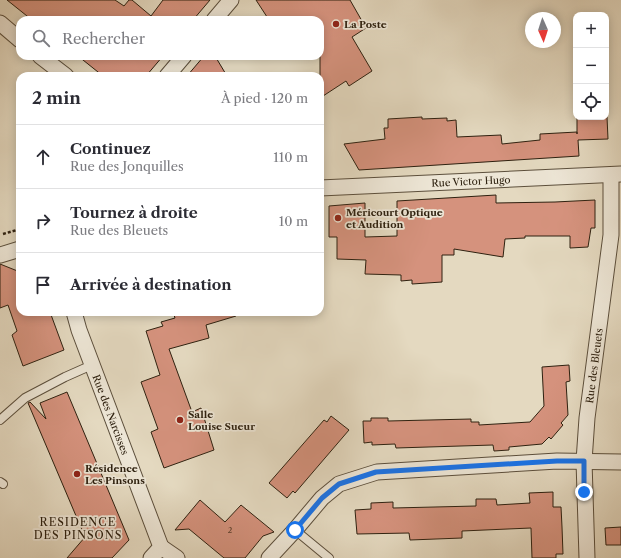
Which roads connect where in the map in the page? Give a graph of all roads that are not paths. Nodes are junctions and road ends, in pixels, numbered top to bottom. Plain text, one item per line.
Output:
1 (231, 0) edge
2 (217, 16) edge
3 (0, 23) edge
4 (16, 37) edge
5 (45, 60) edge
6 (181, 60) edge
7 (61, 72) edge
8 (170, 72) edge
9 (616, 174) edge
10 (324, 188) edge
11 (16, 250) edge
12 (0, 254) edge
13 (75, 316) edge
14 (92, 365) junction
15 (0, 420) edge
16 (584, 461) junction
17 (621, 462) edge
18 (295, 530) junction
19 (161, 547) junction
20 (151, 558) edge
21 (177, 558) edge
22 (269, 558) edge
23 (329, 558) edge
24 (587, 558) edge

1 - 2 street
3 - 4 street
5 - 7 street
6 - 8 street
9 - 10 street, Rue Victor Hugo
9 - 16 street, Rue des Bleuets
11 - 12 street
13 - 14 street, Rue des Narcisses
14 - 15 lane
14 - 19 street, Rue des Narcisses
16 - 17 street
16 - 18 street
16 - 24 street, Rue des Bleuets
18 - 22 street
18 - 23 lane
19 - 20 street
19 - 21 street

